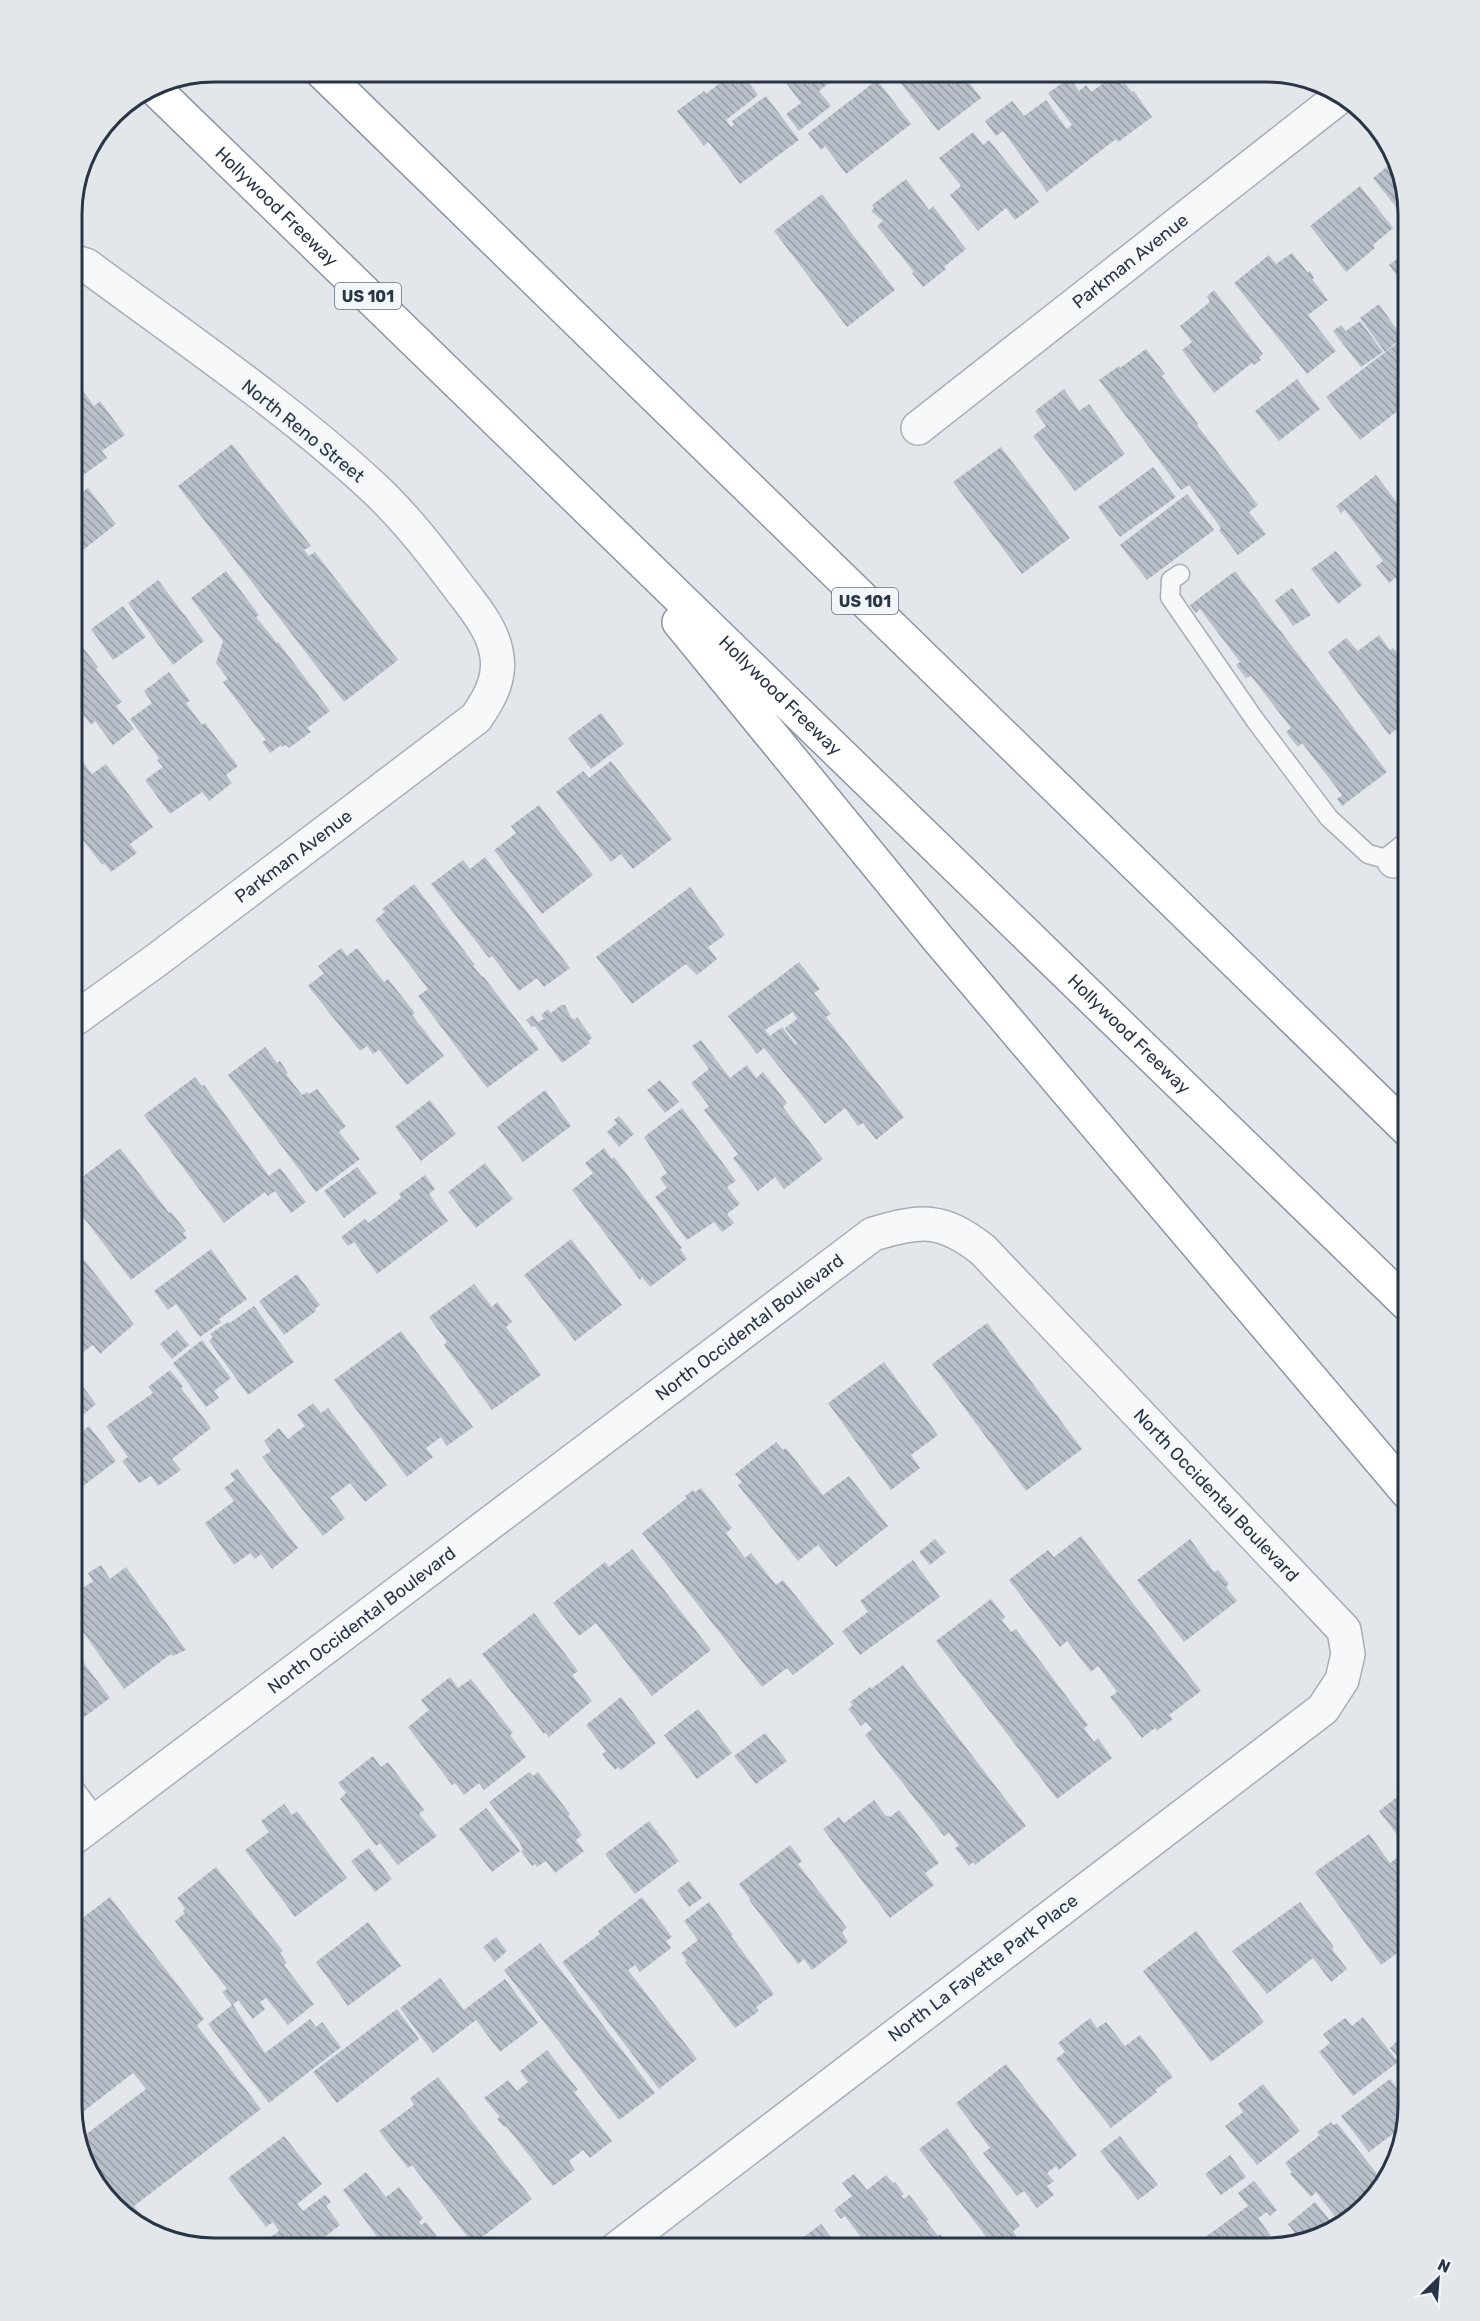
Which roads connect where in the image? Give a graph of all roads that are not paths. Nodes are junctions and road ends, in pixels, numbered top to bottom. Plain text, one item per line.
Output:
1 (333, 83) edge
2 (161, 94) edge
3 (1333, 102) edge
4 (83, 264) edge
5 (918, 428) dead end
6 (584, 505) junction
7 (1180, 574) dead end
8 (497, 678) joint
9 (1398, 856) edge
10 (83, 1013) edge
11 (1398, 1120) edge
12 (1398, 1295) edge
13 (1398, 1480) edge
14 (1342, 1680) joint
15 (83, 1800) edge
16 (98, 1820) junction
17 (83, 1831) edge
18 (630, 2238) edge

1 - 11 highway, US 101
2 - 6 highway, Hollywood Freeway / US 101
3 - 5 street, Parkman Avenue
4 - 8 street, North Reno Street
6 - 12 highway, Hollywood Freeway / US 101
6 - 13 highway
7 - 9 lane
8 - 10 street, Parkman Avenue
14 - 16 street, North Occidental Boulevard
14 - 18 street, North La Fayette Park Place
15 - 16 lane
16 - 17 street, North Occidental Boulevard

